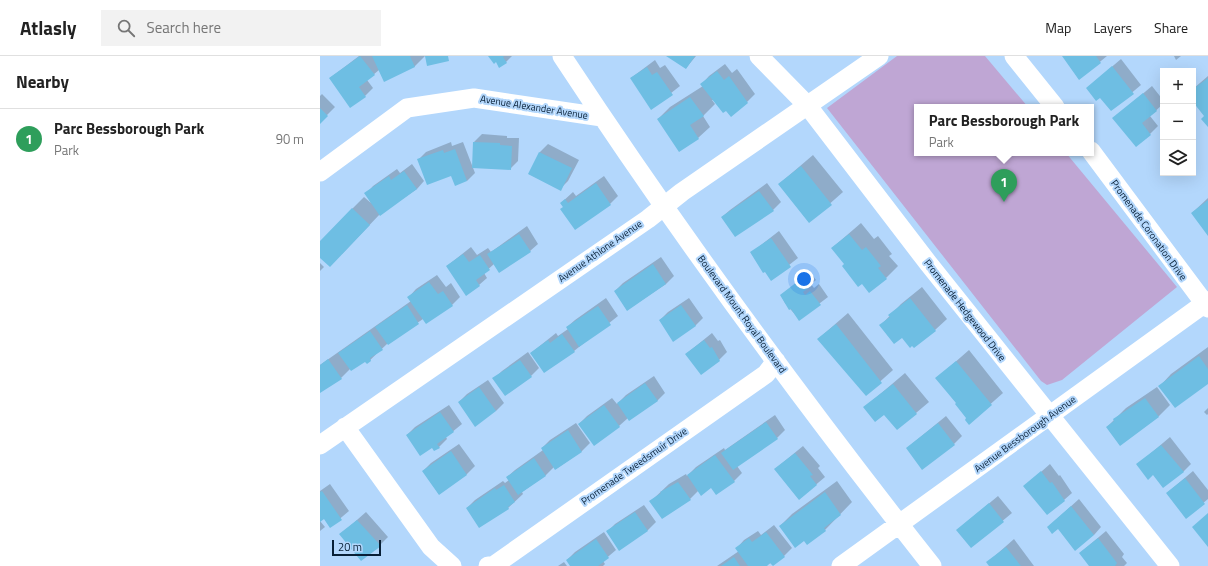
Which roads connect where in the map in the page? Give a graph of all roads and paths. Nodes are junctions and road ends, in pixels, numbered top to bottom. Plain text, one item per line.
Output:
1 (562, 56) edge
2 (759, 56) edge
3 (879, 56) edge
4 (1014, 56) edge
5 (1053, 104) edge
6 (807, 105) junction
7 (602, 117) junction
8 (1094, 155) edge
9 (320, 172) edge
10 (664, 206) junction
11 (1207, 304) edge
12 (776, 361) junction
13 (1050, 416) junction
14 (346, 427) junction
15 (320, 445) edge
16 (899, 525) junction
17 (452, 566) edge
18 (488, 566) edge
19 (841, 566) edge
20 (932, 566) edge
21 (1170, 566) edge

1 - 7 street, Boulevard Mount Royal Boulevard
2 - 6 street, Promenade Hedgewood Drive
3 - 6 street, Avenue Athlone Avenue
4 - 5 street
6 - 10 street, Avenue Athlone Avenue
6 - 13 street, Promenade Hedgewood Drive
7 - 9 street, Avenue Alexander Avenue
7 - 10 street, Boulevard Mount Royal Boulevard
8 - 11 street, Promenade Coronation Drive
10 - 12 street, Boulevard Mount Royal Boulevard
10 - 14 street, Avenue Athlone Avenue
11 - 13 street, Avenue Bessborough Avenue
12 - 16 street, Boulevard Mount Royal Boulevard
12 - 18 street, Promenade Tweedsmuir Drive
13 - 16 street, Avenue Bessborough Avenue
13 - 21 street, Promenade Hedgewood Drive
14 - 15 street, Avenue Athlone Avenue
14 - 17 street
16 - 19 street, Avenue Bessborough Avenue
16 - 20 street, Boulevard Mount Royal Boulevard

